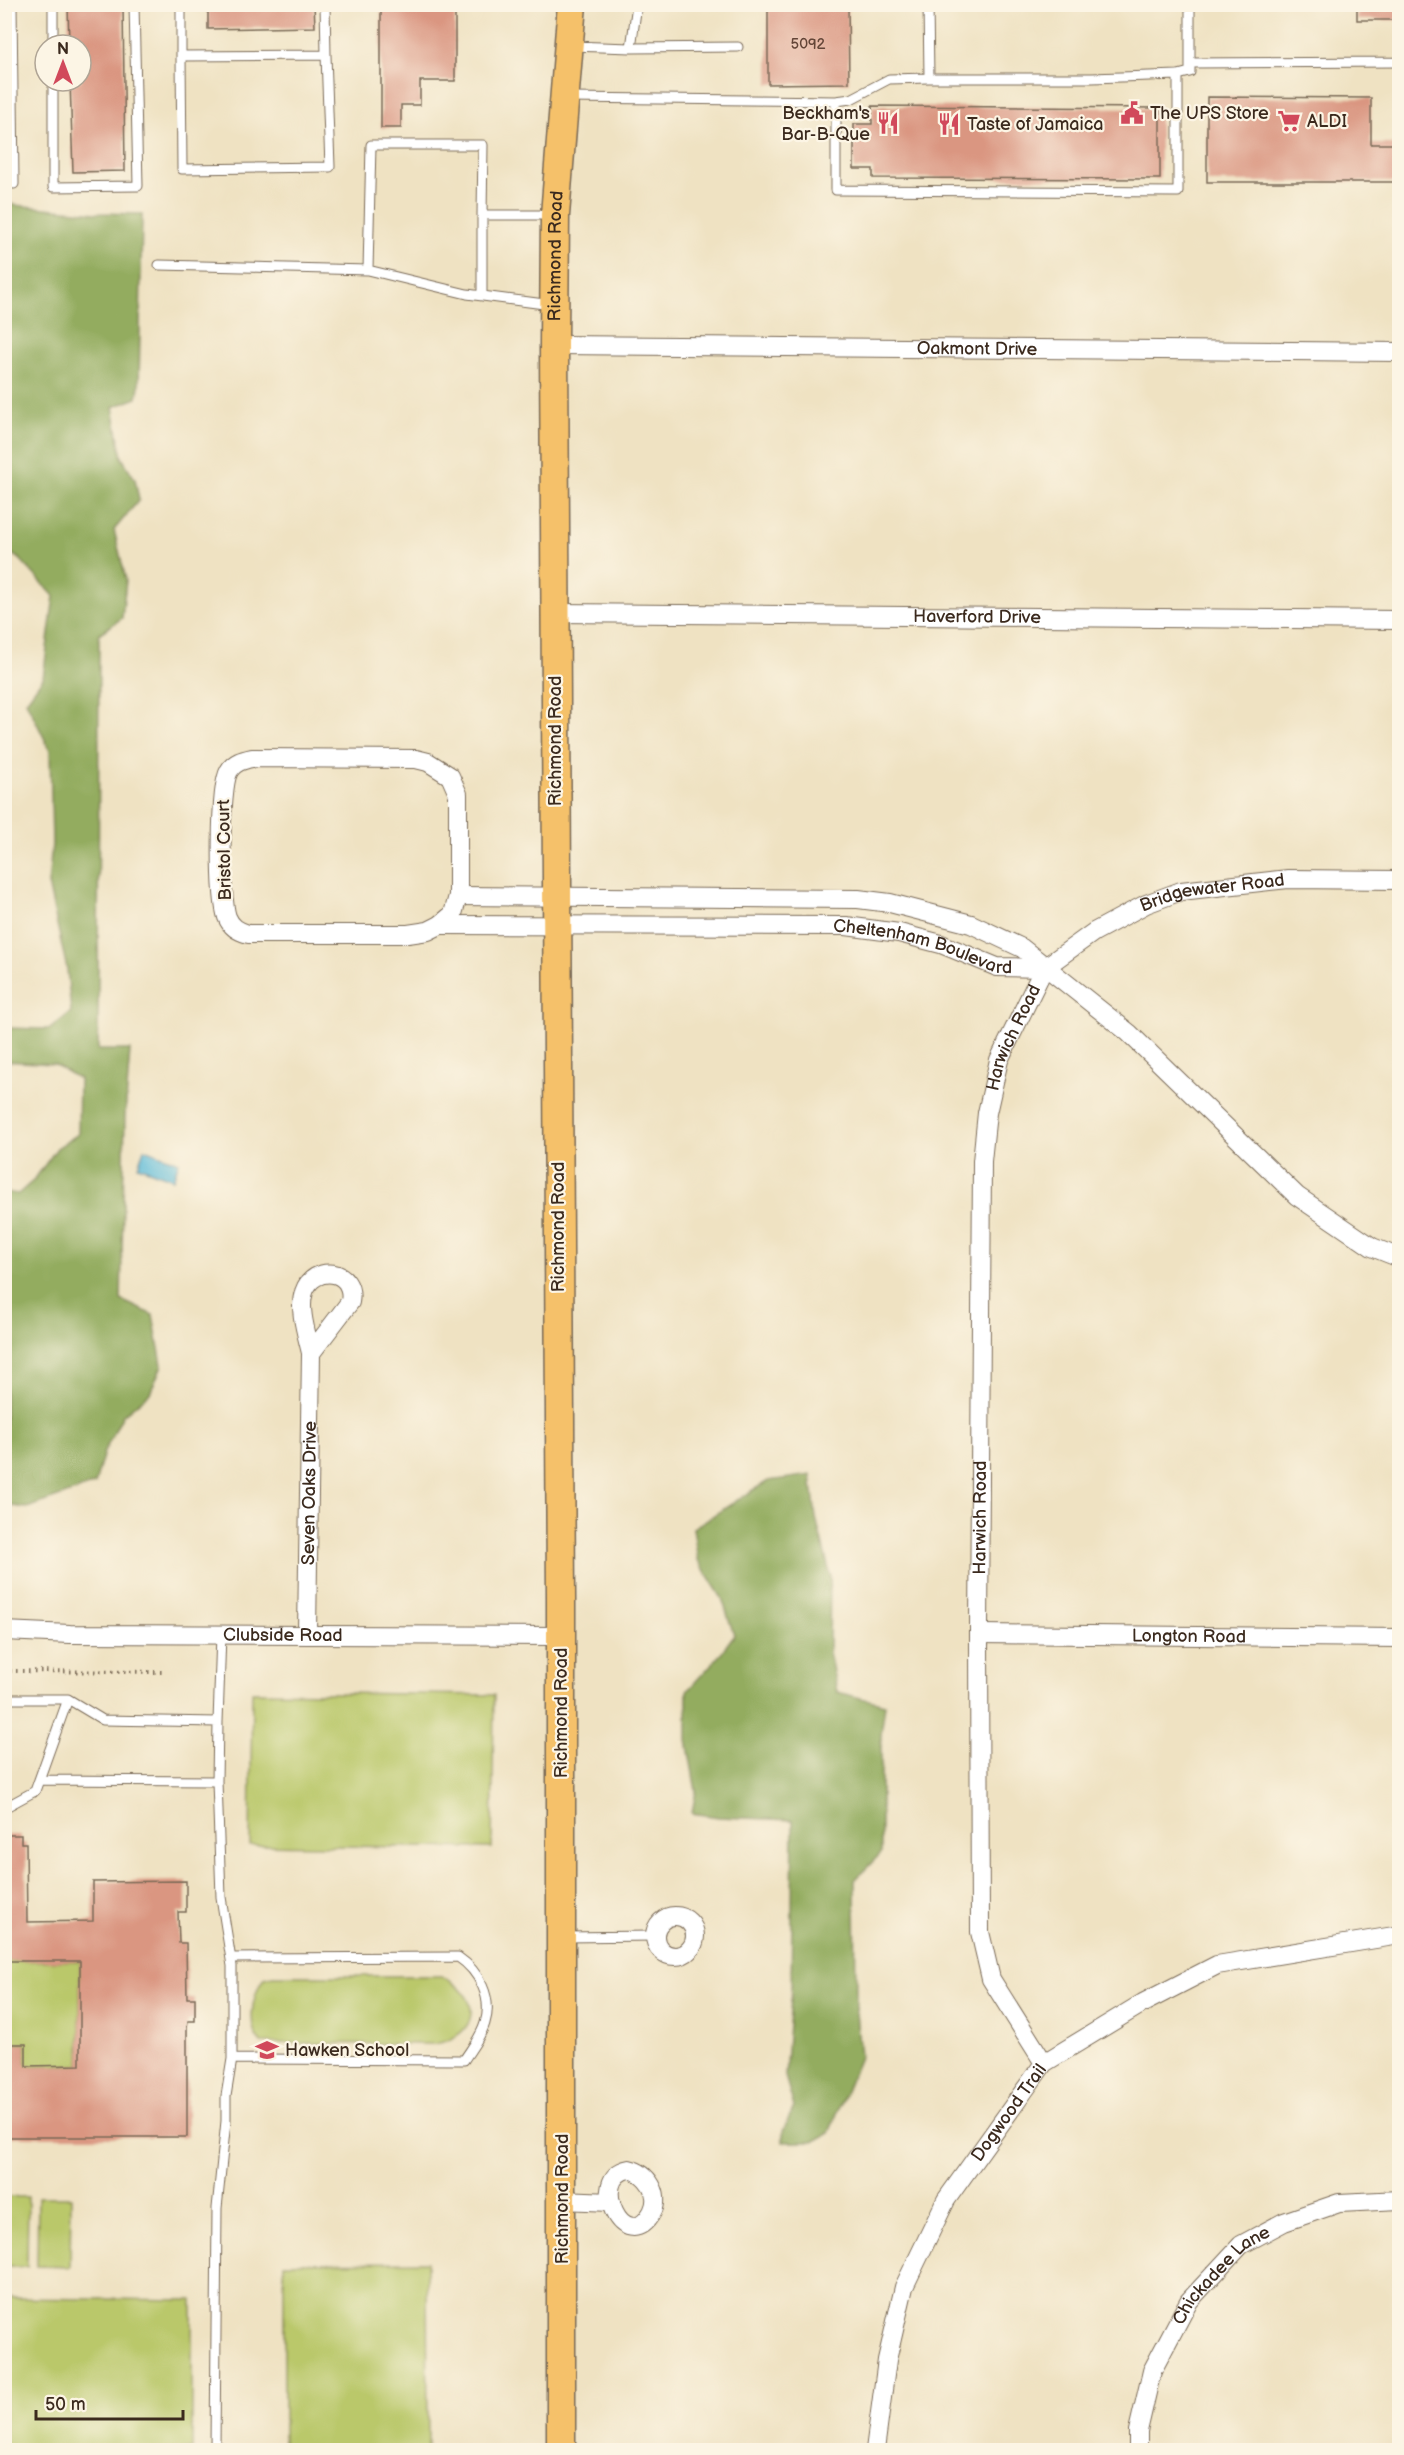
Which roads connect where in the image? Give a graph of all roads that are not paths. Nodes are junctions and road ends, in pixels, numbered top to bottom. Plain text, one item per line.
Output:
1 (12, 4) edge
2 (52, 4) edge
3 (134, 4) edge
4 (181, 4) edge
5 (326, 4) edge
6 (572, 4) edge
7 (637, 4) edge
8 (928, 4) edge
9 (1190, 4) edge
10 (53, 33) edge
11 (568, 46) junction
12 (738, 47) dead end
13 (631, 48) junction
14 (326, 55) junction
15 (181, 56) junction
16 (1400, 60) edge
17 (1190, 63) junction
18 (1178, 75) junction
19 (929, 78) junction
20 (53, 93) edge
21 (563, 98) junction
22 (836, 101) junction
23 (9, 125) edge
24 (14, 184) dead end
25 (482, 215) junction
26 (555, 215) junction
27 (159, 265) dead end
28 (368, 270) junction
29 (482, 296) junction
30 (554, 305) junction
31 (554, 345) junction
32 (1400, 352) edge
33 (554, 613) junction
34 (1400, 620) edge
35 (1400, 880) edge
36 (458, 896) junction
37 (556, 910) junction
38 (440, 925) junction
39 (1044, 968) junction
40 (1400, 1258) edge
41 (310, 1353) dead end
42 (4, 1631) edge
43 (307, 1633) junction
44 (221, 1634) junction
45 (979, 1634) junction
46 (561, 1636) junction
47 (1400, 1638) edge
48 (4, 1699) edge
49 (68, 1699) junction
50 (218, 1722) junction
51 (39, 1780) junction
52 (217, 1781) junction
53 (4, 1808) edge
54 (1400, 1935) edge
55 (654, 1936) dead end
56 (561, 1938) junction
57 (231, 1958) junction
58 (232, 2059) junction
59 (1044, 2063) junction
60 (561, 2200) junction
61 (1400, 2200) edge
62 (611, 2202) dead end
63 (215, 2451) edge
64 (561, 2451) edge
65 (875, 2451) edge
66 (1138, 2451) edge

1 - 23 lane
2 - 10 lane
3 - 20 lane
4 - 15 lane
5 - 14 lane
6 - 11 main road, Richmond Road
7 - 13 lane
8 - 19 lane
9 - 17 lane
11 - 13 lane
11 - 21 main road, Richmond Road
12 - 13 lane
14 - 15 lane
14 - 15 lane
16 - 17 lane
17 - 18 lane
18 - 19 lane
18 - 22 lane
19 - 22 lane
21 - 22 lane
21 - 26 main road, Richmond Road
23 - 24 lane
25 - 26 lane
25 - 28 lane
25 - 29 lane
26 - 30 main road, Richmond Road
27 - 28 lane
28 - 29 lane
29 - 30 lane
30 - 31 main road, Richmond Road
31 - 32 street, Oakmont Drive
31 - 33 main road, Richmond Road
33 - 34 street, Haverford Drive
33 - 37 main road, Richmond Road
35 - 39 street, Bridgewater Road
36 - 37 street
36 - 38 street, Bristol Court
36 - 38 street, Bristol Court
37 - 38 street
37 - 39 street, Cheltenham Boulevard
37 - 39 street
37 - 46 main road, Richmond Road
39 - 40 street
39 - 45 street, Harwich Road
41 - 43 street, Seven Oaks Drive
42 - 44 street, Clubside Road
43 - 44 street, Clubside Road
43 - 46 street, Clubside Road
44 - 50 lane
45 - 47 street, Longton Road
45 - 59 street, Harwich Road
46 - 56 main road, Richmond Road
48 - 49 lane
49 - 50 lane
49 - 51 lane
50 - 52 lane
51 - 52 lane
51 - 53 lane
52 - 57 lane
54 - 59 street, Dogwood Trail
55 - 56 lane
56 - 60 main road, Richmond Road
57 - 58 lane
57 - 58 lane
58 - 63 lane
59 - 65 street, Dogwood Trail
60 - 62 street
60 - 64 main road, Richmond Road
61 - 66 street, Chickadee Lane

